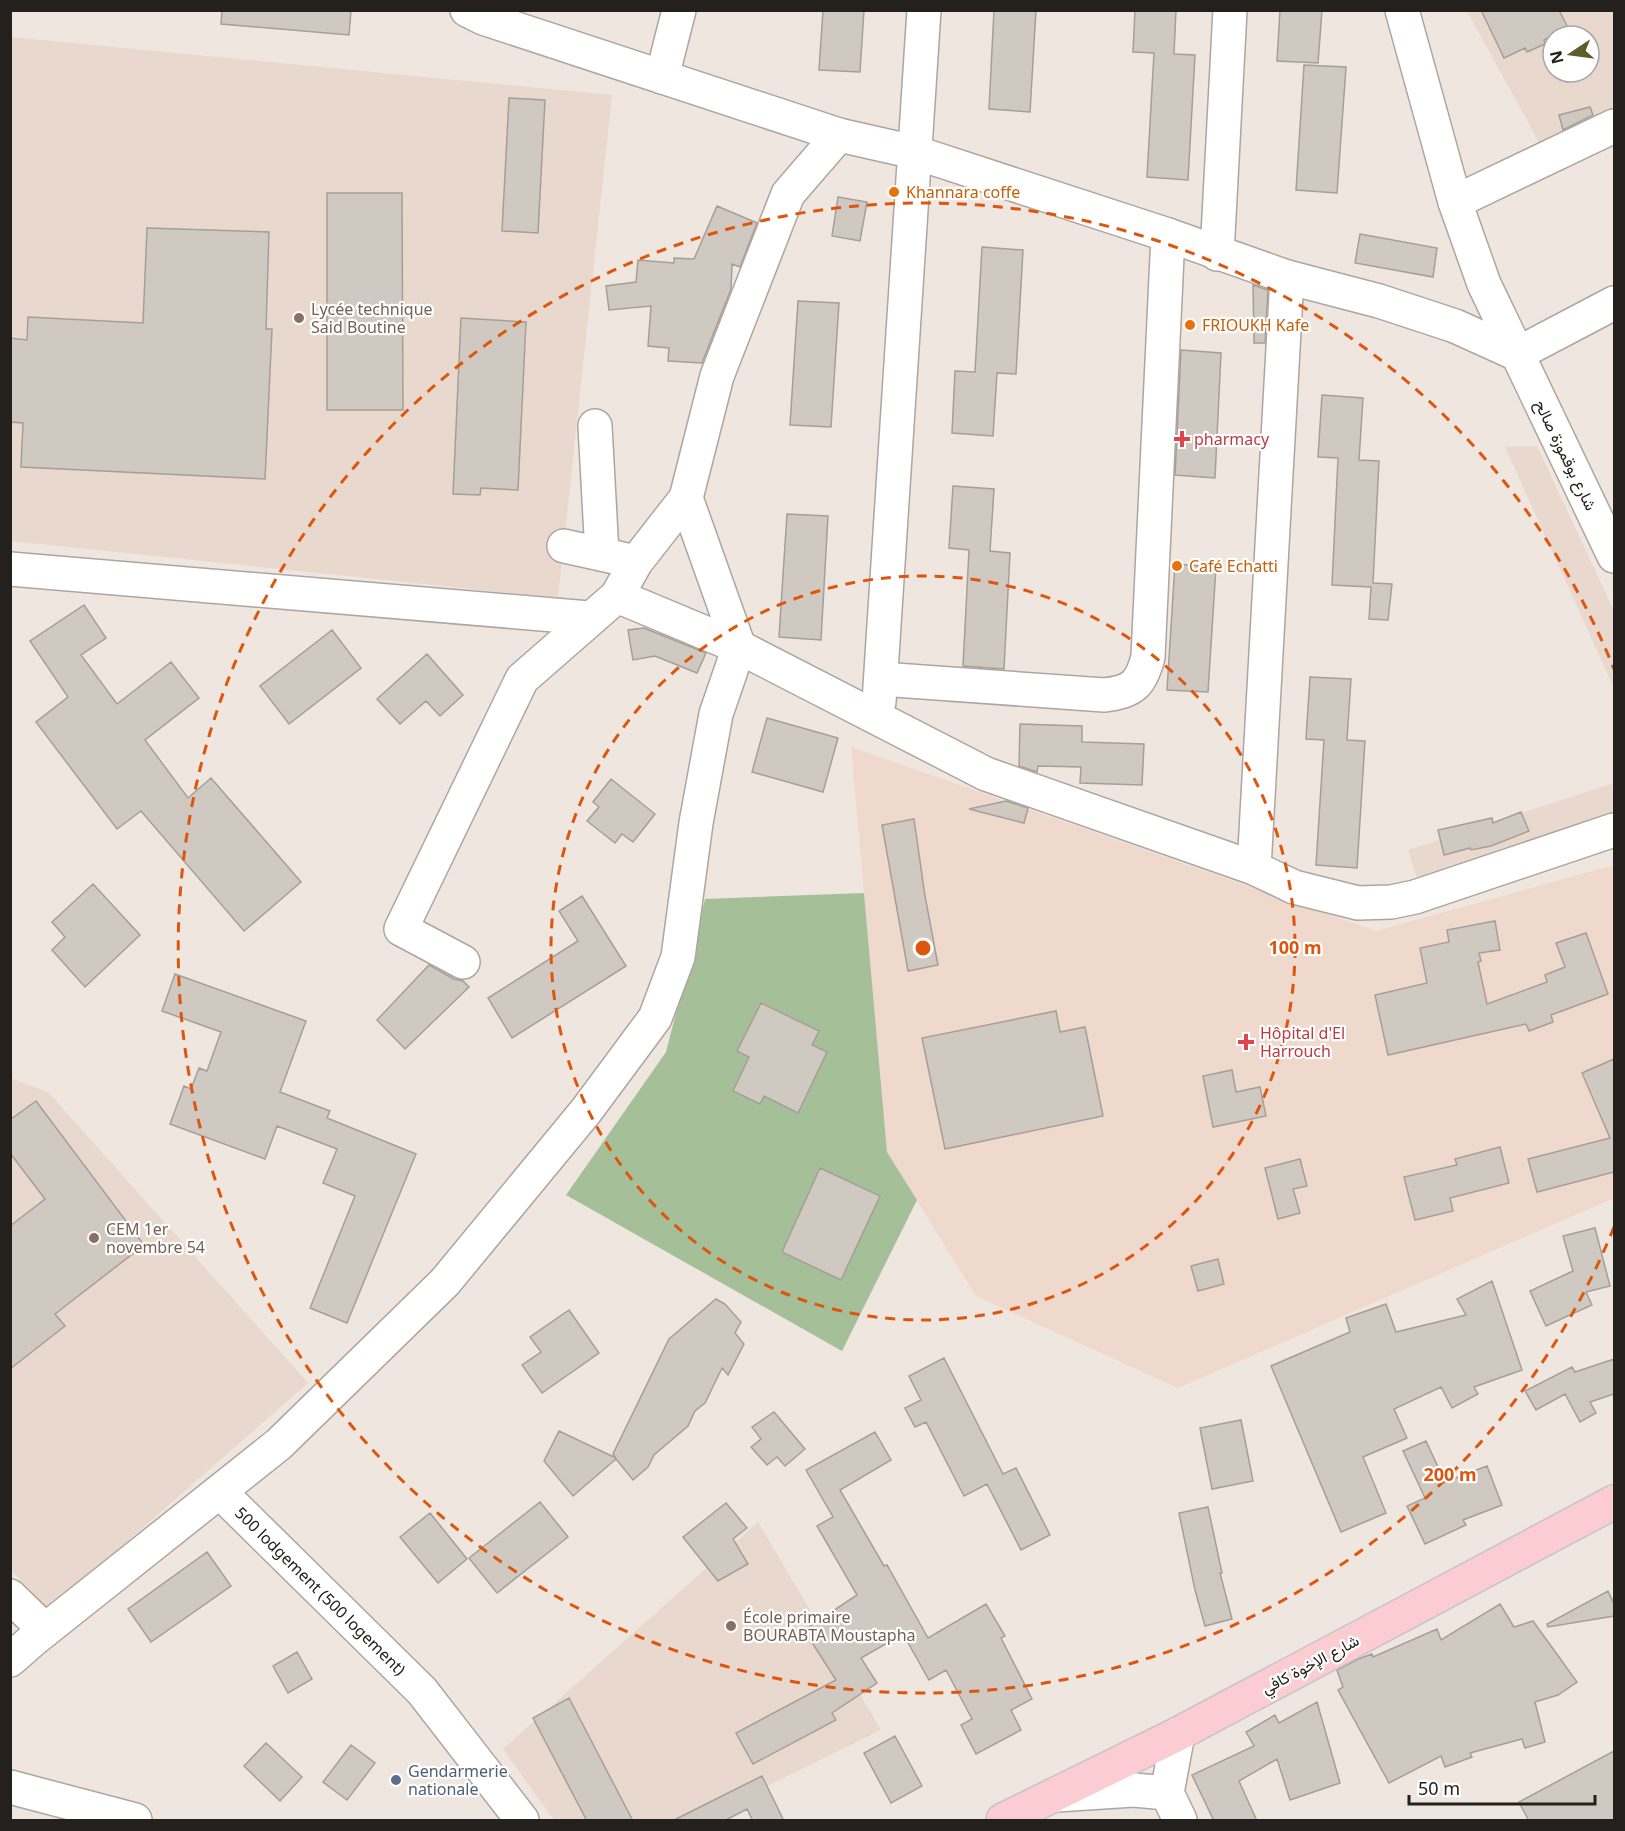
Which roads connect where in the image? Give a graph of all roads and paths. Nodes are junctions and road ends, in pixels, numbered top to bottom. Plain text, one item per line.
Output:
1 (467, 10) edge
2 (679, 10) edge
3 (924, 10) edge
4 (1230, 10) edge
5 (1402, 10) edge
6 (662, 77) junction
7 (1614, 126) edge
8 (839, 135) junction
9 (914, 152) junction
10 (1455, 202) junction
11 (1168, 235) junction
12 (1217, 254) junction
13 (1287, 277) junction
14 (1614, 303) edge
15 (1517, 354) junction
16 (595, 426) dead end
17 (686, 498) junction
18 (564, 546) dead end
19 (602, 554) junction
20 (1614, 556) edge
21 (636, 562) junction
22 (10, 569) edge
23 (617, 596) junction
24 (589, 618) junction
25 (739, 647) junction
26 (880, 679) junction
27 (878, 718) junction
28 (1614, 830) edge
29 (1254, 868) junction
30 (463, 962) dead end
31 (220, 1492) junction
32 (1614, 1502) edge
33 (10, 1596) edge
34 (45, 1630) junction
35 (10, 1660) edge
36 (1173, 1737) junction
37 (10, 1787) edge
38 (1067, 1789) junction
39 (1173, 1807) edge
40 (135, 1821) edge
41 (522, 1821) edge
42 (1003, 1821) edge

1 - 6 street
2 - 6 street
3 - 9 street
4 - 12 street
5 - 10 street, شارع بوقموزة صالح
6 - 8 street
7 - 10 street
8 - 9 street
8 - 17 street
9 - 11 street
9 - 26 street
10 - 15 street, شارع بوقموزة صالح
11 - 12 street
11 - 26 street
12 - 13 street
13 - 15 street
13 - 29 street
14 - 15 street
15 - 20 street, شارع بوقموزة صالح
16 - 19 street
17 - 21 street
17 - 25 street
18 - 19 street
19 - 21 street
21 - 23 street
22 - 24 street
23 - 24 street
23 - 25 street
24 - 30 street
25 - 27 street
25 - 31 street
26 - 27 street
27 - 29 street
28 - 29 street
31 - 34 street
31 - 41 street, 500 lodgement (500 logement)
32 - 36 main road, شارع الإخوة كافي
33 - 34 street
34 - 35 street
36 - 38 main road, شارع الإخوة كافي
36 - 39 street
37 - 40 street
38 - 39 street
38 - 42 main road, شارع الإخوة كافي

